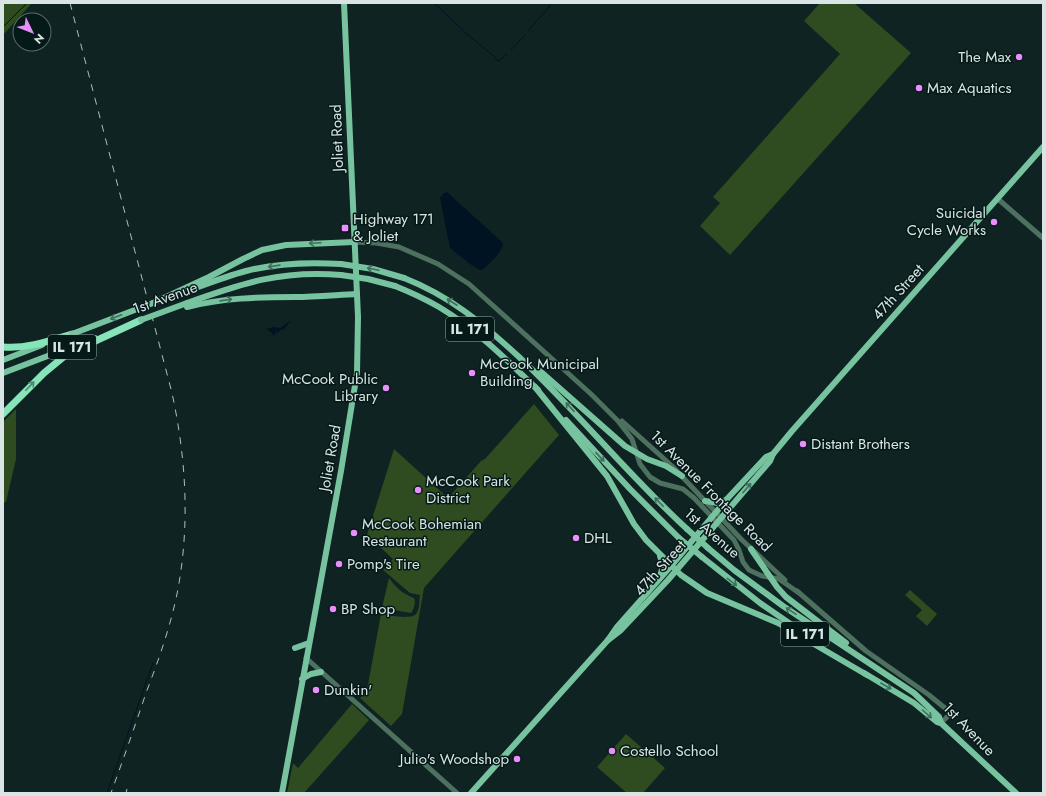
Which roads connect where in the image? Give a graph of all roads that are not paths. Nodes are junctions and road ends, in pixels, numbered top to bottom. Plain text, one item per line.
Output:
1 (344, 3) edge
2 (1043, 147) edge
3 (998, 199) junction
4 (1043, 238) edge
5 (354, 242) junction
6 (186, 290) junction
7 (356, 294) junction
8 (187, 305) junction
9 (141, 320) junction
10 (491, 332) junction
11 (72, 334) junction
12 (3, 347) edge
13 (3, 360) edge
14 (3, 373) edge
15 (535, 388) junction
16 (605, 407) junction
17 (3, 414) edge
18 (637, 454) junction
19 (773, 454) junction
20 (682, 476) junction
21 (727, 499) junction
22 (706, 501) junction
23 (714, 515) junction
24 (719, 520) junction
25 (751, 549) junction
26 (658, 553) junction
27 (674, 568) junction
28 (770, 577) junction
29 (686, 580) junction
30 (656, 583) junction
31 (799, 593) junction
32 (652, 596) junction
33 (608, 640) junction
34 (308, 643) junction
35 (295, 648) dead end
36 (306, 658) junction
37 (882, 671) junction
38 (321, 672) junction
39 (867, 675) junction
40 (302, 679) junction
41 (941, 723) junction
42 (282, 793) edge
43 (457, 793) edge
44 (471, 793) edge
45 (1016, 793) edge

1 - 5 main road, Joliet Road
2 - 3 main road, 47th Street
3 - 4 street
3 - 19 main road, 47th Street
5 -> 6 main road
5 - 7 main road, Joliet Road
5 - 16 street, 1st Avenue Frontage Road
10 -> 6 main road, 1st Avenue / IL 171, bridge
6 -> 11 main road, IL 171, bridge
8 -> 7 main road
7 - 34 main road, Joliet Road
8 - 9 main road, 1st Avenue / IL 171, bridge
8 - 15 main road, 1st Avenue / IL 171, bridge
9 - 14 main road, 1st Avenue / IL 171
17 -> 9 highway
10 - 18 main road
37 -> 10 main road, 1st Avenue / IL 171, bridge
11 - 12 highway
11 - 13 main road, IL 171
15 - 26 main road
15 -> 39 main road, 1st Avenue / IL 171, bridge
16 - 18 street, 1st Avenue Frontage Road
16 - 20 street, 1st Avenue Frontage Road
18 - 20 main road
18 - 23 street, 1st Avenue Frontage Road
19 - 21 main road, 47th Street
24 -> 19 main road, 47th Street
20 - 22 street, 1st Avenue Frontage Road
21 - 22 main road
21 - 23 main road, 47th Street
22 - 23 street, 1st Avenue Frontage Road
23 - 24 street, 1st Avenue Frontage Road
23 - 27 main road, 47th Street
24 - 25 street, 1st Avenue Frontage Road
24 - 27 main road, 47th Street
24 - 28 street, 1st Avenue Frontage Road
25 - 28 main road
25 - 31 street, 1st Avenue Frontage Road
26 - 27 main road
26 - 30 main road
27 - 29 main road
27 - 30 main road, 47th Street
27 - 32 main road, 47th Street
28 - 31 street, 1st Avenue Frontage Road
28 - 37 main road
29 - 32 main road
29 - 39 main road
30 - 33 main road, 47th Street
31 - 41 street, 1st Avenue Frontage Road
32 - 33 main road, 47th Street
33 - 44 main road, 47th Street
34 - 35 main road
34 - 36 main road, Joliet Road
36 - 38 street
36 - 40 main road, Joliet Road
37 - 41 main road, 1st Avenue / IL 171
38 - 40 main road
38 - 43 street
39 -> 41 main road, 1st Avenue / IL 171
40 - 42 main road, Joliet Road
41 - 45 main road, 1st Avenue / IL 171

